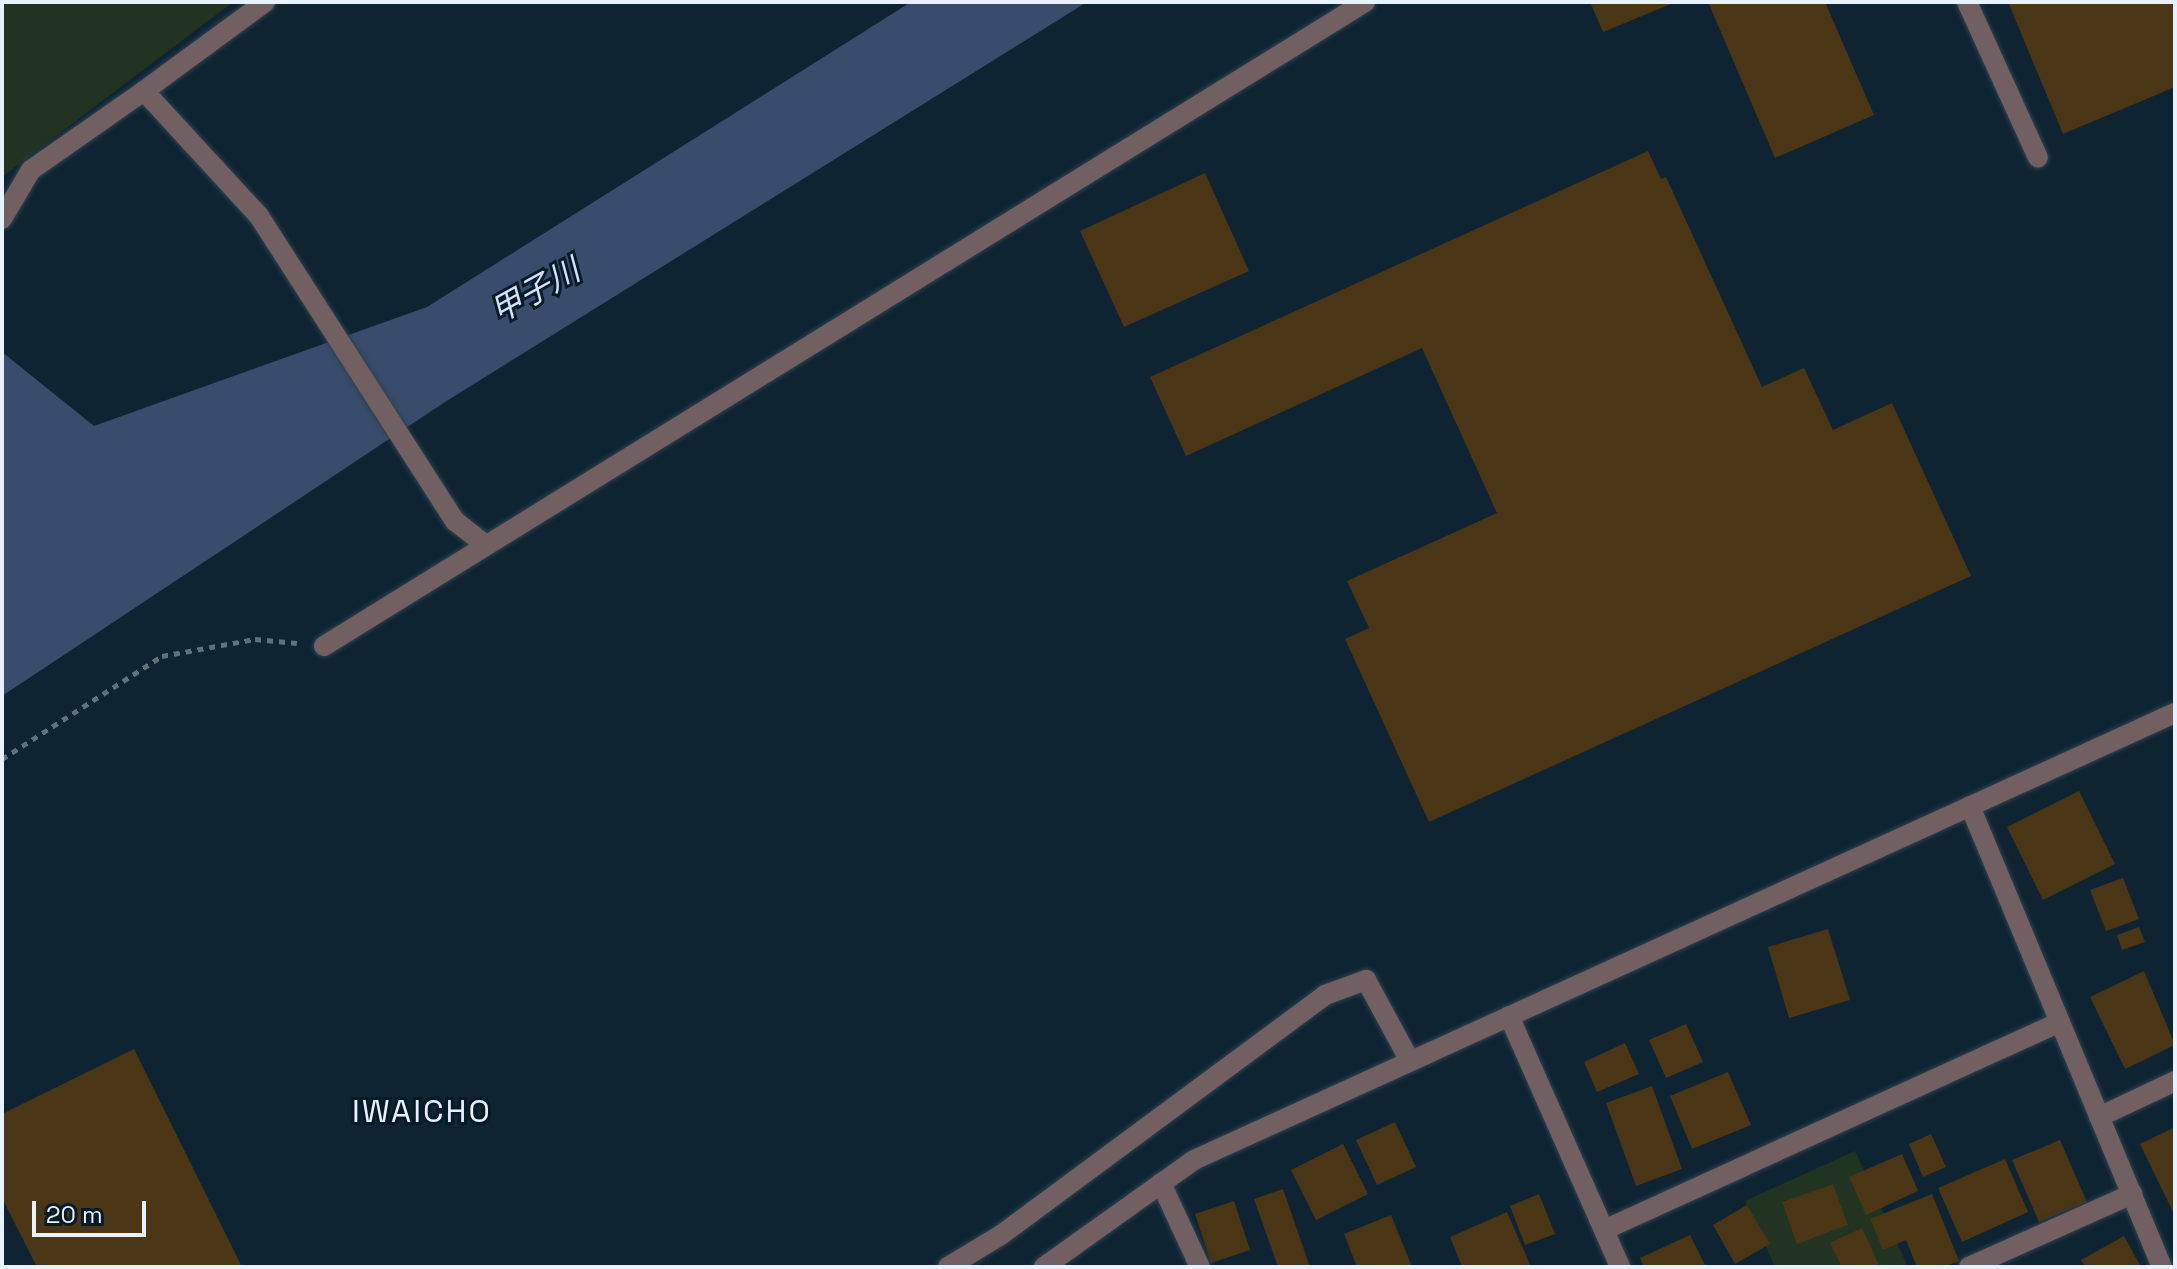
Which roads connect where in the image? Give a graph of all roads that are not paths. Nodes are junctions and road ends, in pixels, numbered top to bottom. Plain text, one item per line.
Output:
1 (265, 2) edge
2 (1365, 2) edge
3 (1967, 2) edge
4 (144, 91) junction
5 (2038, 158) dead end
6 (2, 219) edge
7 (486, 545) junction
8 (324, 646) road end
9 (2175, 713) edge
10 (1970, 806) junction
11 (1509, 1016) junction
12 (2060, 1022) junction
13 (1410, 1061) junction
14 (2175, 1081) edge
15 (2099, 1117) junction
16 (1161, 1183) junction
17 (2132, 1194) junction
18 (1604, 1230) junction
19 (948, 1267) edge
20 (1044, 1267) edge
21 (1200, 1267) edge
22 (1620, 1267) edge
23 (1969, 1267) edge
24 (2162, 1267) edge

1 - 4 street
2 - 7 street
3 - 5 street
4 - 6 street
4 - 7 street
7 - 8 street
9 - 10 street
10 - 11 street
10 - 12 street
11 - 13 street
11 - 18 street
12 - 15 street
12 - 18 street
13 - 16 street
13 - 19 street
14 - 15 street
15 - 17 street
16 - 20 street
16 - 21 street
17 - 23 street
17 - 24 street
18 - 22 street

